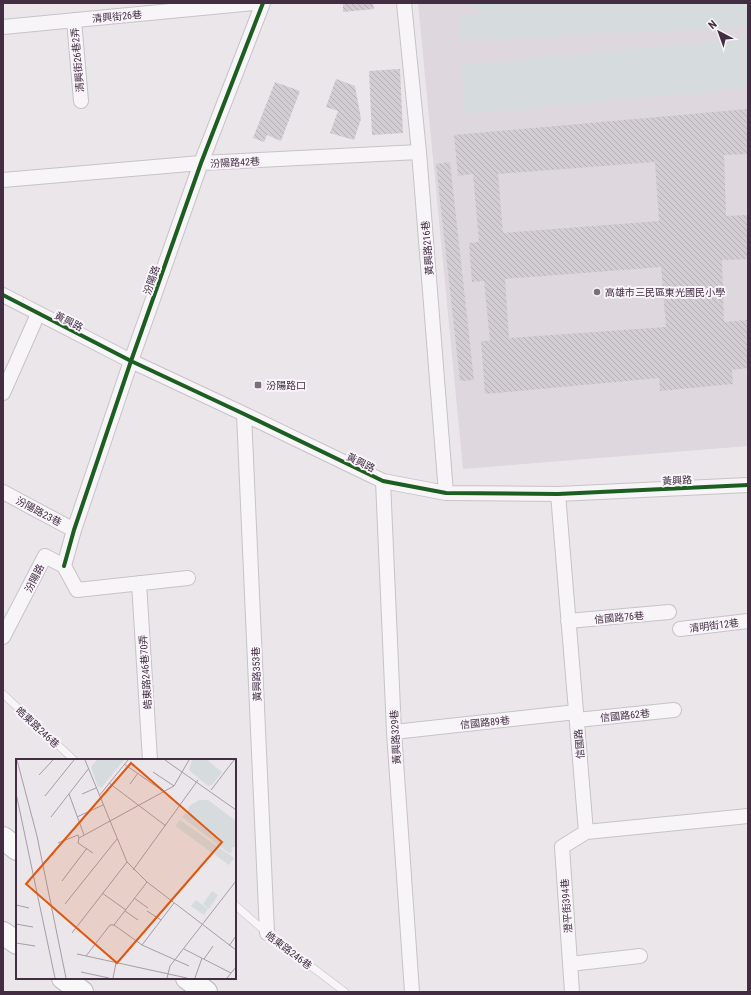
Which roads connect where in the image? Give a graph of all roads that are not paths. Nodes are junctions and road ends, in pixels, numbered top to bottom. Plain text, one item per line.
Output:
1 (254, 3) edge
2 (263, 3) edge
3 (404, 3) edge
4 (74, 20) junction
5 (3, 27) edge
6 (81, 101) dead end
7 (419, 152) junction
8 (201, 163) junction
9 (3, 180) edge
10 (3, 295) edge
11 (38, 314) junction
12 (131, 361) junction
13 (3, 393) edge
14 (244, 414) junction
15 (383, 481) junction
16 (748, 485) edge
17 (3, 492) edge
18 (446, 493) junction
19 (558, 494) junction
20 (74, 530) junction
21 (64, 566) junction
22 (188, 578) dead end
23 (139, 583) junction
24 (669, 612) dead end
25 (568, 621) junction
26 (748, 621) edge
27 (680, 630) dead end
28 (3, 637) edge
29 (3, 694) edge
30 (674, 710) dead end
31 (576, 716) junction
32 (394, 732) junction
33 (73, 759) edge
34 (150, 759) edge
35 (748, 816) edge
36 (586, 832) junction
37 (3, 838) edge
38 (16, 848) edge
39 (236, 906) edge
40 (3, 933) edge
41 (267, 933) junction
42 (16, 942) edge
43 (640, 956) dead end
44 (570, 964) junction
45 (64, 979) edge
46 (189, 979) edge
47 (82, 992) edge
48 (206, 992) edge
49 (345, 992) edge
50 (412, 992) edge
51 (572, 992) edge

1 - 4 street, 清興街26巷
2 - 8 street, 汾陽路
3 - 7 street, 黃興路216巷
4 - 5 street, 清興街26巷
4 - 6 street, 清興街26巷2弄
7 - 8 street, 汾陽路42巷
7 - 18 street, 黃興路216巷
8 - 9 street, 汾陽路42巷
8 - 12 street, 汾陽路
10 - 11 street, 黃興路
11 - 12 street, 黃興路
11 - 13 street
12 - 14 street, 黃興路
12 - 20 street, 汾陽路
14 - 15 street, 黃興路
14 - 41 street, 黃興路353巷
15 - 18 street, 黃興路
15 - 32 street, 黃興路329巷
16 - 19 street, 黃興路
17 - 20 street, 汾陽路23巷
18 - 19 street, 黃興路
19 - 25 street, 信國路
20 - 21 street, 汾陽路
21 - 23 street
21 - 28 street, 汾陽路
22 - 23 street
23 - 34 street, 皓東路246巷70弄
24 - 25 street, 信國路76巷
25 - 31 street, 信國路
26 - 27 street, 清明街12巷
29 - 33 lane, 皓東路246巷
30 - 31 street, 信國路62巷
31 - 32 street, 信國路89巷
31 - 36 street, 信國路
32 - 50 street, 黃興路329巷
35 - 36 street
36 - 44 street, 澄平街394巷
37 - 38 highway
39 - 41 lane, 皓東路246巷
40 - 42 highway
41 - 49 lane, 皓東路246巷
43 - 44 street
44 - 51 street, 澄平街394巷
45 - 47 highway
46 - 48 highway

